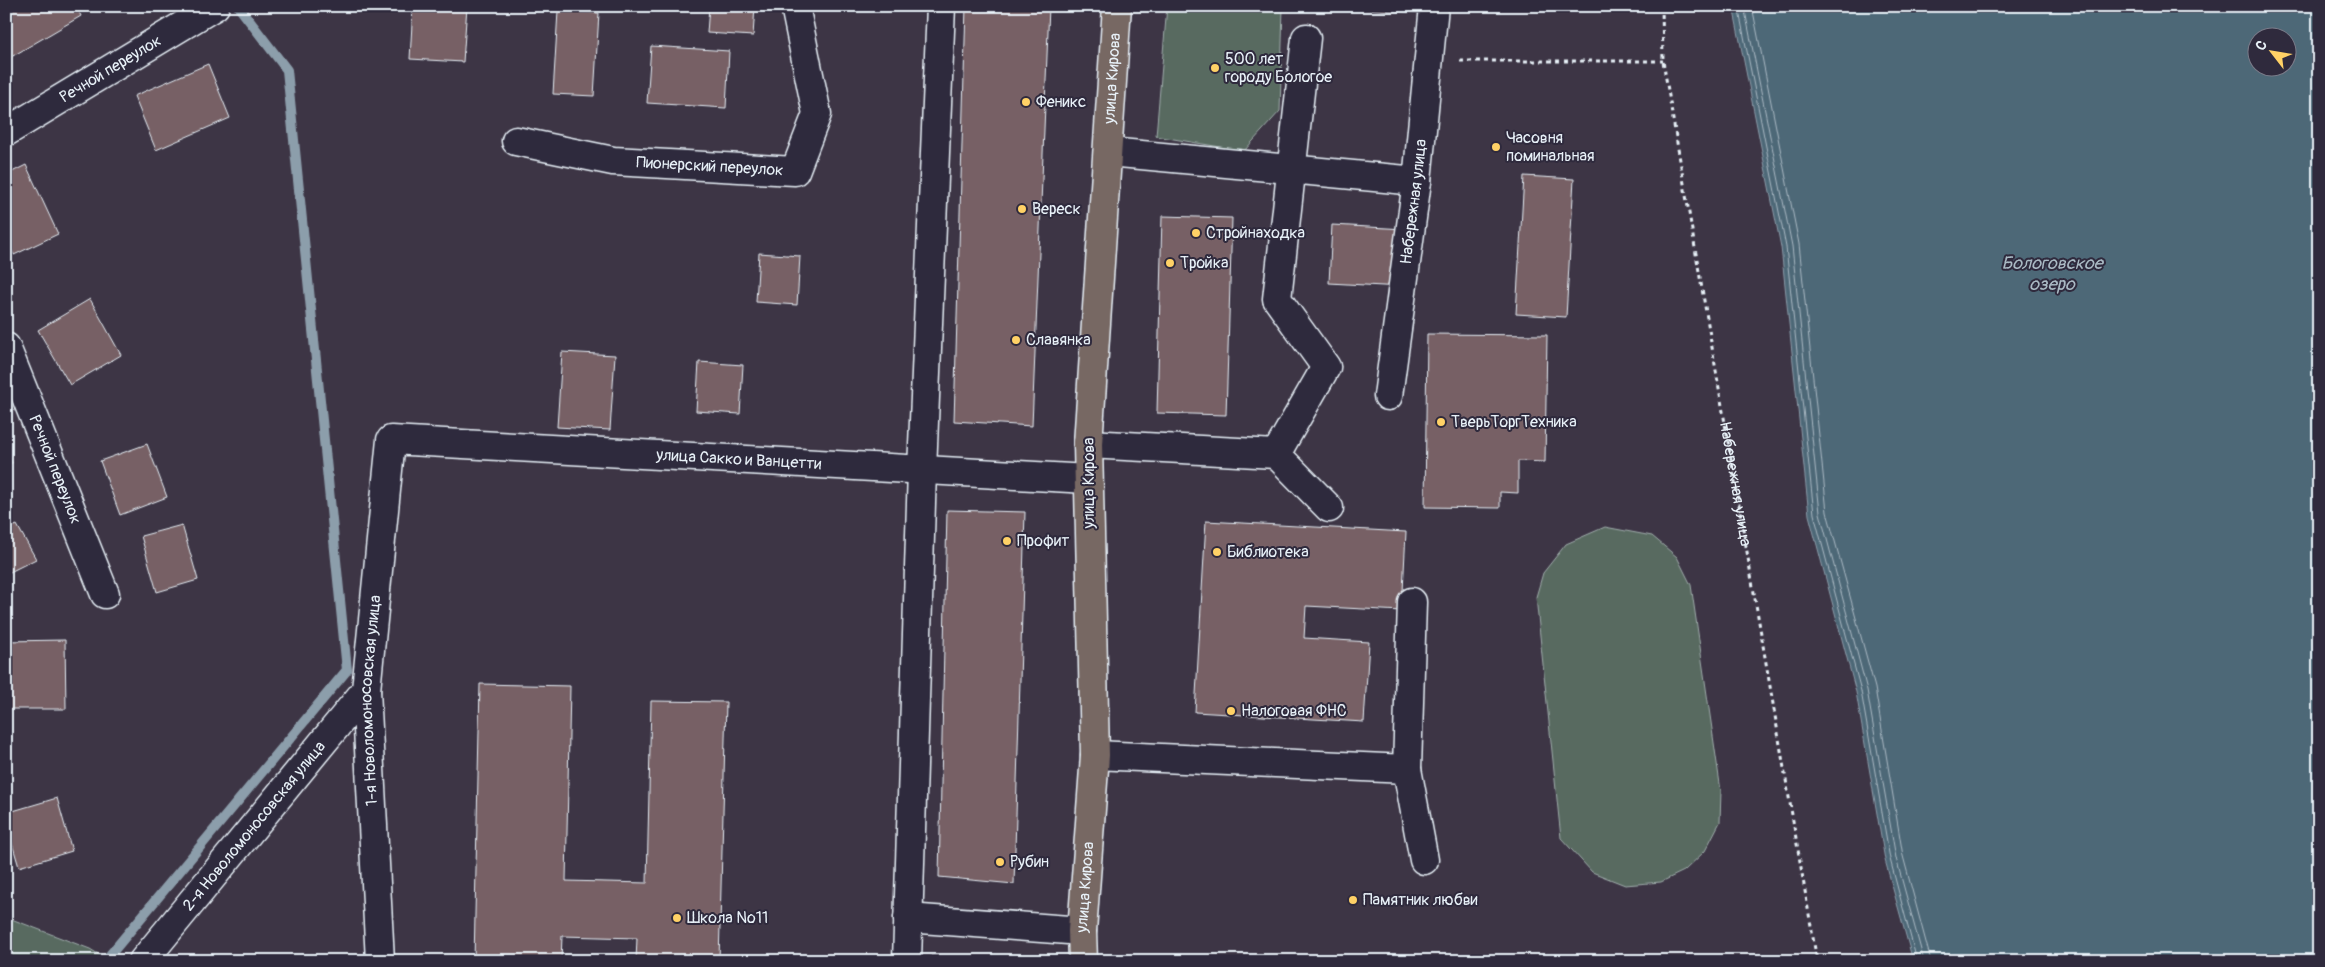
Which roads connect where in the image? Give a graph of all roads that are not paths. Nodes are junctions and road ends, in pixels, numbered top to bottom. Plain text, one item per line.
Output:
1 (795, 6) edge
2 (941, 6) edge
3 (1117, 6) edge
4 (1434, 6) edge
5 (214, 7) edge
6 (1306, 38) dead end
7 (6, 132) edge
8 (516, 141) dead end
9 (1109, 152) junction
10 (1290, 169) junction
11 (1417, 181) junction
12 (6, 347) edge
13 (13, 377) edge
14 (1388, 396) dead end
15 (391, 440) joint
16 (1088, 444) junction
17 (1276, 454) junction
18 (922, 470) junction
19 (1088, 479) junction
20 (1328, 508) dead end
21 (105, 594) dead end
22 (1412, 602) dead end
23 (366, 690) junction
24 (1096, 755) junction
25 (1408, 769) junction
26 (1424, 860) dead end
27 (908, 918) junction
28 (1082, 930) junction
29 (143, 961) edge
30 (380, 961) edge
31 (907, 961) edge
32 (1083, 961) edge

1 - 8 street, Пионерский переулок
2 - 18 street
3 - 9 main road, улица Кирова
4 - 11 street, Набережная улица
5 - 7 street, Речной переулок
6 - 10 street
9 - 10 street
9 - 16 main road, улица Кирова
10 - 11 street
10 - 17 street
11 - 14 street, Набережная улица
12 - 13 street, Речной переулок
13 - 21 street, Речной переулок
15 - 18 street, улица Сакко и Ванцетти
15 - 23 street, 1-я Новоломоносовская улица
16 - 17 street
16 - 19 main road, улица Кирова
17 - 20 street
18 - 19 street, улица Сакко и Ванцетти
18 - 27 street
19 - 24 main road, улица Кирова
22 - 25 street
23 - 29 street, 2-я Новоломоносовская улица
23 - 30 street, 1-я Новоломоносовская улица
24 - 25 street
24 - 28 main road, улица Кирова
25 - 26 street
27 - 28 street
27 - 31 street
28 - 32 main road, улица Кирова

